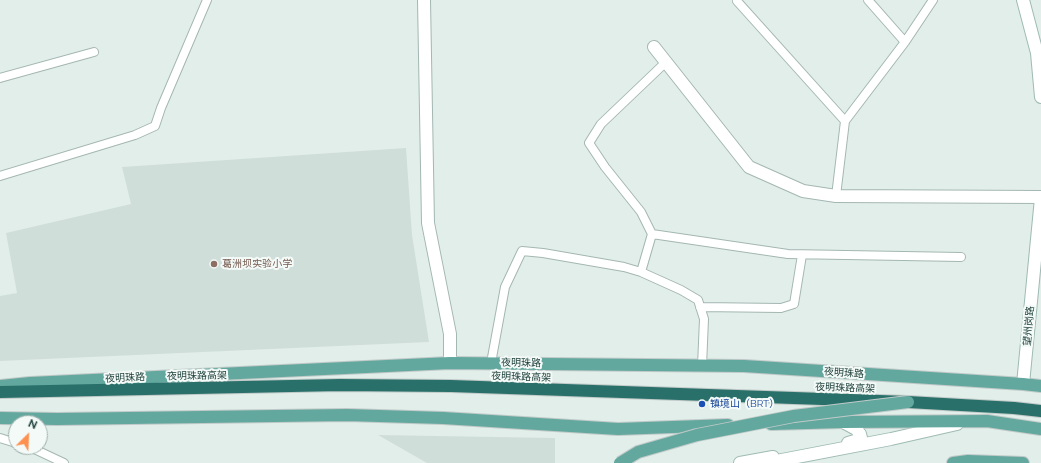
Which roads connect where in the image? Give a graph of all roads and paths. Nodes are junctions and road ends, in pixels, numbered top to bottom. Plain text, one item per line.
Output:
1 (207, 0) edge
2 (424, 0) edge
3 (868, 0) edge
4 (933, 0) edge
5 (1023, 0) edge
6 (737, 1) dead end
7 (905, 42) junction
8 (654, 47) dead end
9 (94, 52) dead end
10 (666, 62) junction
11 (0, 78) edge
12 (1041, 97) edge
13 (845, 121) junction
14 (0, 176) edge
15 (836, 196) junction
16 (1041, 197) edge
17 (652, 234) junction
18 (802, 255) junction
19 (961, 257) dead end
20 (640, 272) junction
21 (700, 307) junction
22 (450, 363) junction
23 (491, 363) junction
24 (702, 366) junction
25 (1023, 384) junction
26 (0, 386) edge
27 (1041, 386) edge
28 (0, 392) edge
29 (908, 402) junction
30 (1041, 411) edge
31 (0, 418) edge
32 (843, 422) junction
33 (965, 422) junction
34 (1039, 430) edge
35 (831, 448) junction
36 (47, 455) edge
37 (64, 463) edge
38 (620, 463) edge
39 (740, 463) edge
40 (766, 463) edge
41 (953, 463) edge
42 (1023, 463) edge

1 - 14 lane
2 - 22 street
3 - 7 lane
4 - 7 lane
5 - 12 street
6 - 13 lane
7 - 13 lane
8 - 10 street
9 - 11 lane
10 - 15 street
10 - 17 lane
13 - 15 lane
15 - 16 street
16 - 25 street, 望州岗路
17 - 18 lane
17 - 20 lane
18 - 19 lane
18 - 21 lane
20 - 21 lane
20 - 23 lane
21 - 24 lane
22 - 23 main road, 夜明珠路
22 - 26 main road, 夜明珠路
23 - 24 main road, 夜明珠路
24 - 25 main road, 夜明珠路
25 - 27 main road, 夜明珠路
28 - 29 highway, 夜明珠路高架, bridge
29 - 30 highway, 夜明珠路高架
29 - 38 main road, bridge
31 - 32 main road
32 - 33 main road
32 - 35 street
33 - 34 main road
33 - 35 street
35 - 39 street
35 - 40 street
36 - 37 lane
41 - 42 main road

